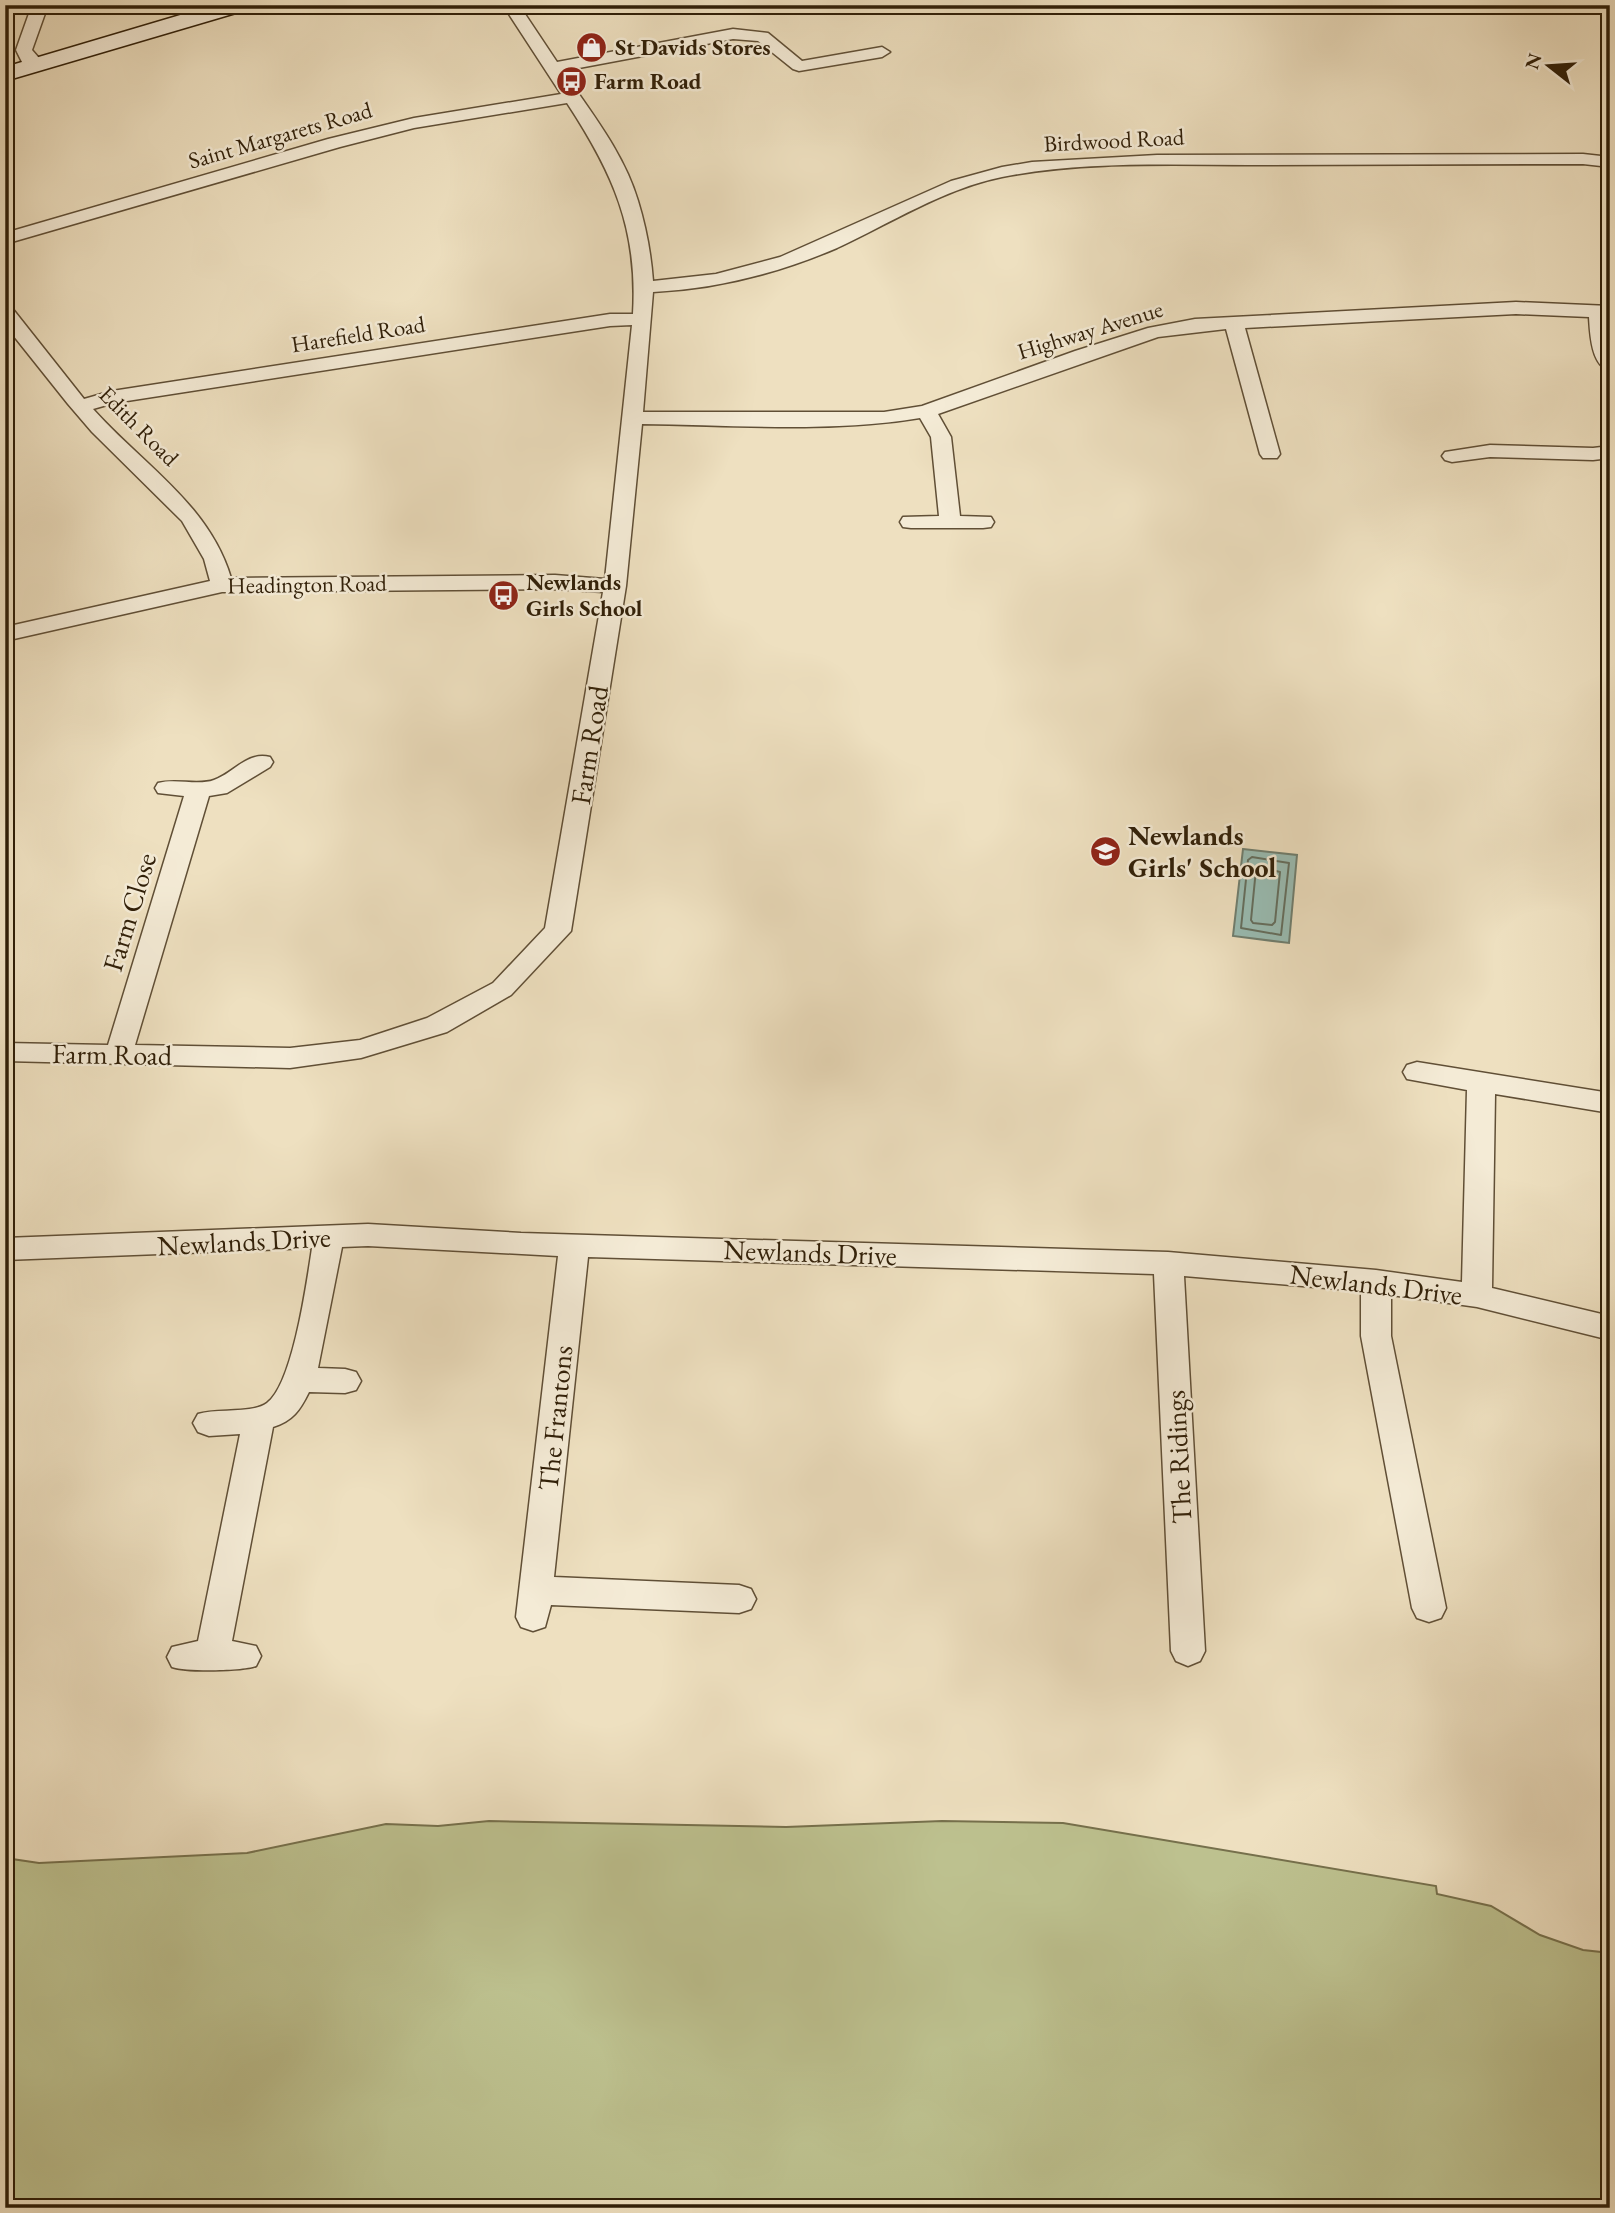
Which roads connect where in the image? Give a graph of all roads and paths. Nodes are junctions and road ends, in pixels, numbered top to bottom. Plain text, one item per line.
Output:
1 (40, 5) edge
2 (237, 5) edge
3 (511, 5) edge
4 (1199, 5) edge
5 (1214, 5) edge
6 (882, 52) dead end
7 (37, 65) junction
8 (553, 68) junction
9 (5, 74) edge
10 (573, 97) junction
11 (1610, 162) edge
12 (5, 239) edge
13 (643, 287) junction
14 (5, 312) edge
15 (1604, 312) edge
16 (642, 319) junction
17 (1233, 321) junction
18 (1610, 365) edge
19 (82, 405) junction
20 (926, 411) junction
21 (632, 418) junction
22 (1610, 452) edge
23 (1270, 454) dead end
24 (1452, 456) dead end
25 (950, 521) junction
26 (911, 522) dead end
27 (983, 522) dead end
28 (222, 584) junction
29 (614, 586) junction
30 (5, 634) edge
31 (261, 762) dead end
32 (167, 788) dead end
33 (199, 788) junction
34 (5, 1052) edge
35 (119, 1054) junction
36 (1417, 1072) dead end
37 (1481, 1081) junction
38 (1610, 1103) edge
39 (329, 1237) junction
40 (574, 1246) junction
41 (5, 1249) edge
42 (1168, 1263) junction
43 (1376, 1281) junction
44 (1477, 1296) junction
45 (1610, 1328) edge
46 (301, 1379) junction
47 (345, 1381) dead end
48 (259, 1419) junction
49 (209, 1423) dead end
50 (739, 1599) dead end
51 (1429, 1608) dead end
52 (1188, 1651) dead end
53 (213, 1655) dead end

1 - 7 street
2 - 7 street
3 - 8 street, Farm Road
4 - 5 street
6 - 8 street
7 - 9 street
8 - 10 street, Farm Road
10 - 12 street, Saint Margarets Road
10 - 13 street, Farm Road
11 - 13 street, Birdwood Road
13 - 16 street, Farm Road
14 - 19 street, Edith Road
15 - 17 street, Highway Avenue
15 - 18 street
16 - 19 street, Harefield Road
16 - 21 street, Farm Road
17 - 20 street, Highway Avenue
17 - 23 street
19 - 28 street, Edith Road
20 - 21 street, Highway Avenue
20 - 25 street
21 - 29 street, Farm Road
22 - 24 street
25 - 26 street
25 - 27 street
28 - 29 street, Headington Road
28 - 30 street, Headington Road
29 - 35 street, Farm Road
31 - 33 street
32 - 33 street
33 - 35 street, Farm Close
34 - 35 street, Farm Road
36 - 37 street
37 - 38 street
37 - 44 street
39 - 40 street, Newlands Drive
39 - 41 street, Newlands Drive
39 - 46 street
40 - 42 street, Newlands Drive
40 - 50 street, The Frantons
42 - 43 street, Newlands Drive
42 - 52 street, The Ridings
43 - 44 street, Newlands Drive
43 - 51 street
44 - 45 street, Newlands Drive
46 - 47 street
46 - 48 street
48 - 49 street
48 - 53 street

